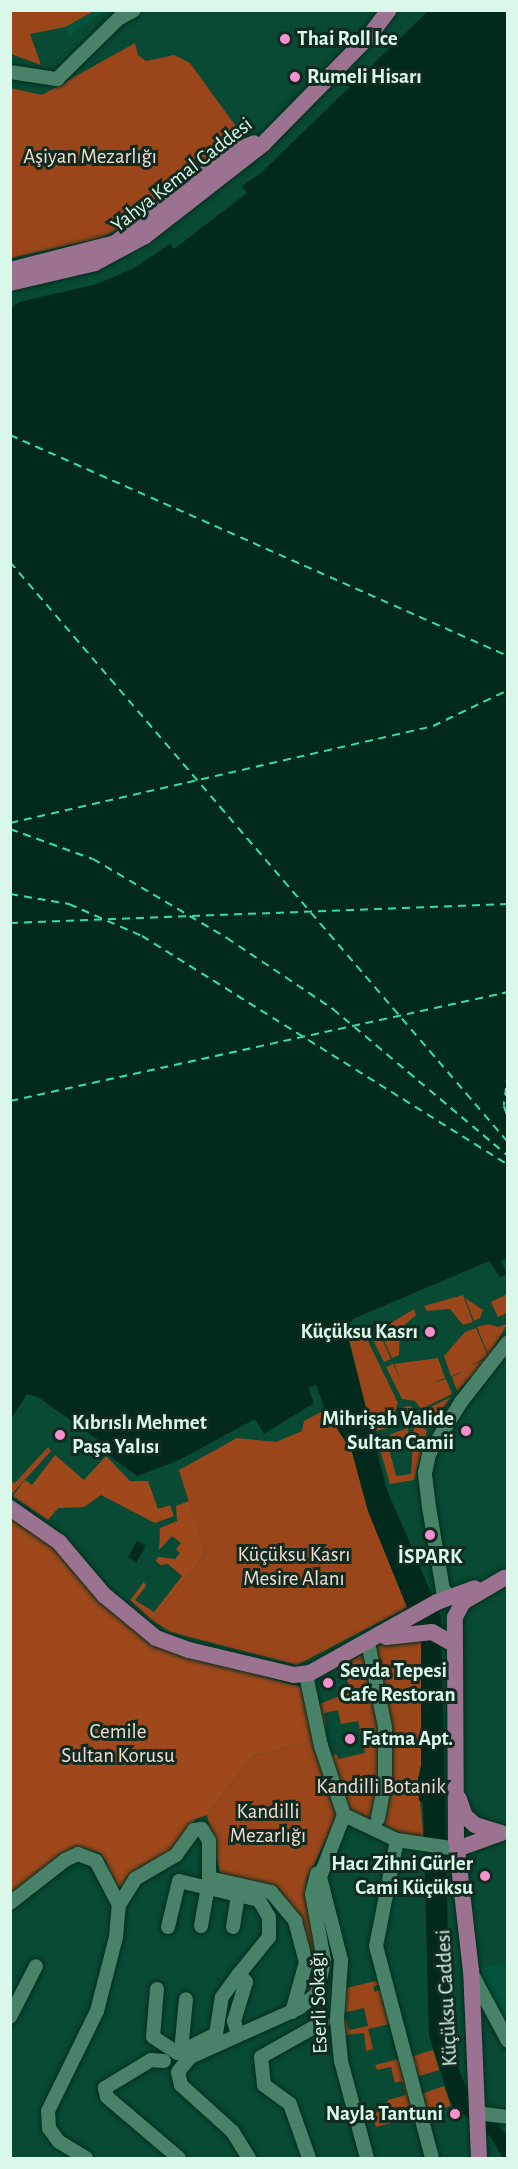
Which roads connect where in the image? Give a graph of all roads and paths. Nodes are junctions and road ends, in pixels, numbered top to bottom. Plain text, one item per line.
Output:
1 (134, 10) edge
2 (389, 10) edge
3 (13, 70) edge
4 (275, 130) junction
5 (10, 270) edge
6 (10, 283) edge
7 (507, 1342) edge
8 (10, 1508) edge
9 (506, 1577) edge
10 (448, 1599) junction
11 (409, 1625) junction
12 (370, 1641) junction
13 (455, 1645) junction
14 (306, 1675) junction
15 (456, 1791) junction
16 (344, 1815) junction
17 (378, 1819) dead end
18 (504, 1832) edge
19 (397, 1840) junction
20 (457, 1848) junction
21 (322, 1865) junction
22 (208, 1887) junction
23 (238, 1894) junction
24 (10, 1902) edge
25 (120, 1905) junction
26 (168, 1926) dead end
27 (201, 1926) dead end
28 (233, 1927) dead end
29 (36, 1966) dead end
30 (471, 1971) junction
31 (239, 1974) junction
32 (156, 1989) dead end
33 (186, 1999) dead end
34 (292, 2012) junction
35 (10, 2017) edge
36 (323, 2022) dead end
37 (238, 2035) junction
38 (507, 2041) edge
39 (181, 2051) junction
40 (164, 2061) dead end
41 (476, 2113) junction
42 (507, 2117) edge
43 (86, 2158) edge
44 (179, 2158) edge
45 (249, 2158) edge
46 (309, 2158) edge
47 (367, 2158) edge
48 (432, 2158) edge
49 (479, 2158) edge

1 - 3 street
2 - 4 main road, Yahya Kemal Caddesi
4 - 5 main road, Yahya Kemal Caddesi
4 - 6 main road, Yahya Kemal Caddesi
7 - 10 street
8 - 14 main road
9 - 10 main road
10 - 11 main road
10 - 13 main road
11 - 12 main road
11 - 13 main road
12 - 14 main road
12 - 17 street
13 - 15 main road
14 - 16 street
15 - 18 main road
15 - 20 main road
16 - 19 street
16 - 21 street, Eserli Sokağı
18 - 20 main road
19 - 20 street
19 - 48 street
20 - 30 main road, Küçüksu Caddesi
21 - 34 street
21 - 47 street, Eserli Sokağı
22 - 23 street
22 - 26 street
22 - 27 street
23 - 28 street
23 - 31 street
24 - 25 street
25 - 34 street
25 - 43 street
29 - 35 street
30 - 38 street
30 - 41 main road, Küçüksu Caddesi
31 - 37 street
31 - 39 street
32 - 39 street
33 - 39 street
34 - 37 street
36 - 46 street
37 - 45 street
40 - 44 street
41 - 42 street
41 - 49 main road, Küçüksu Caddesi

